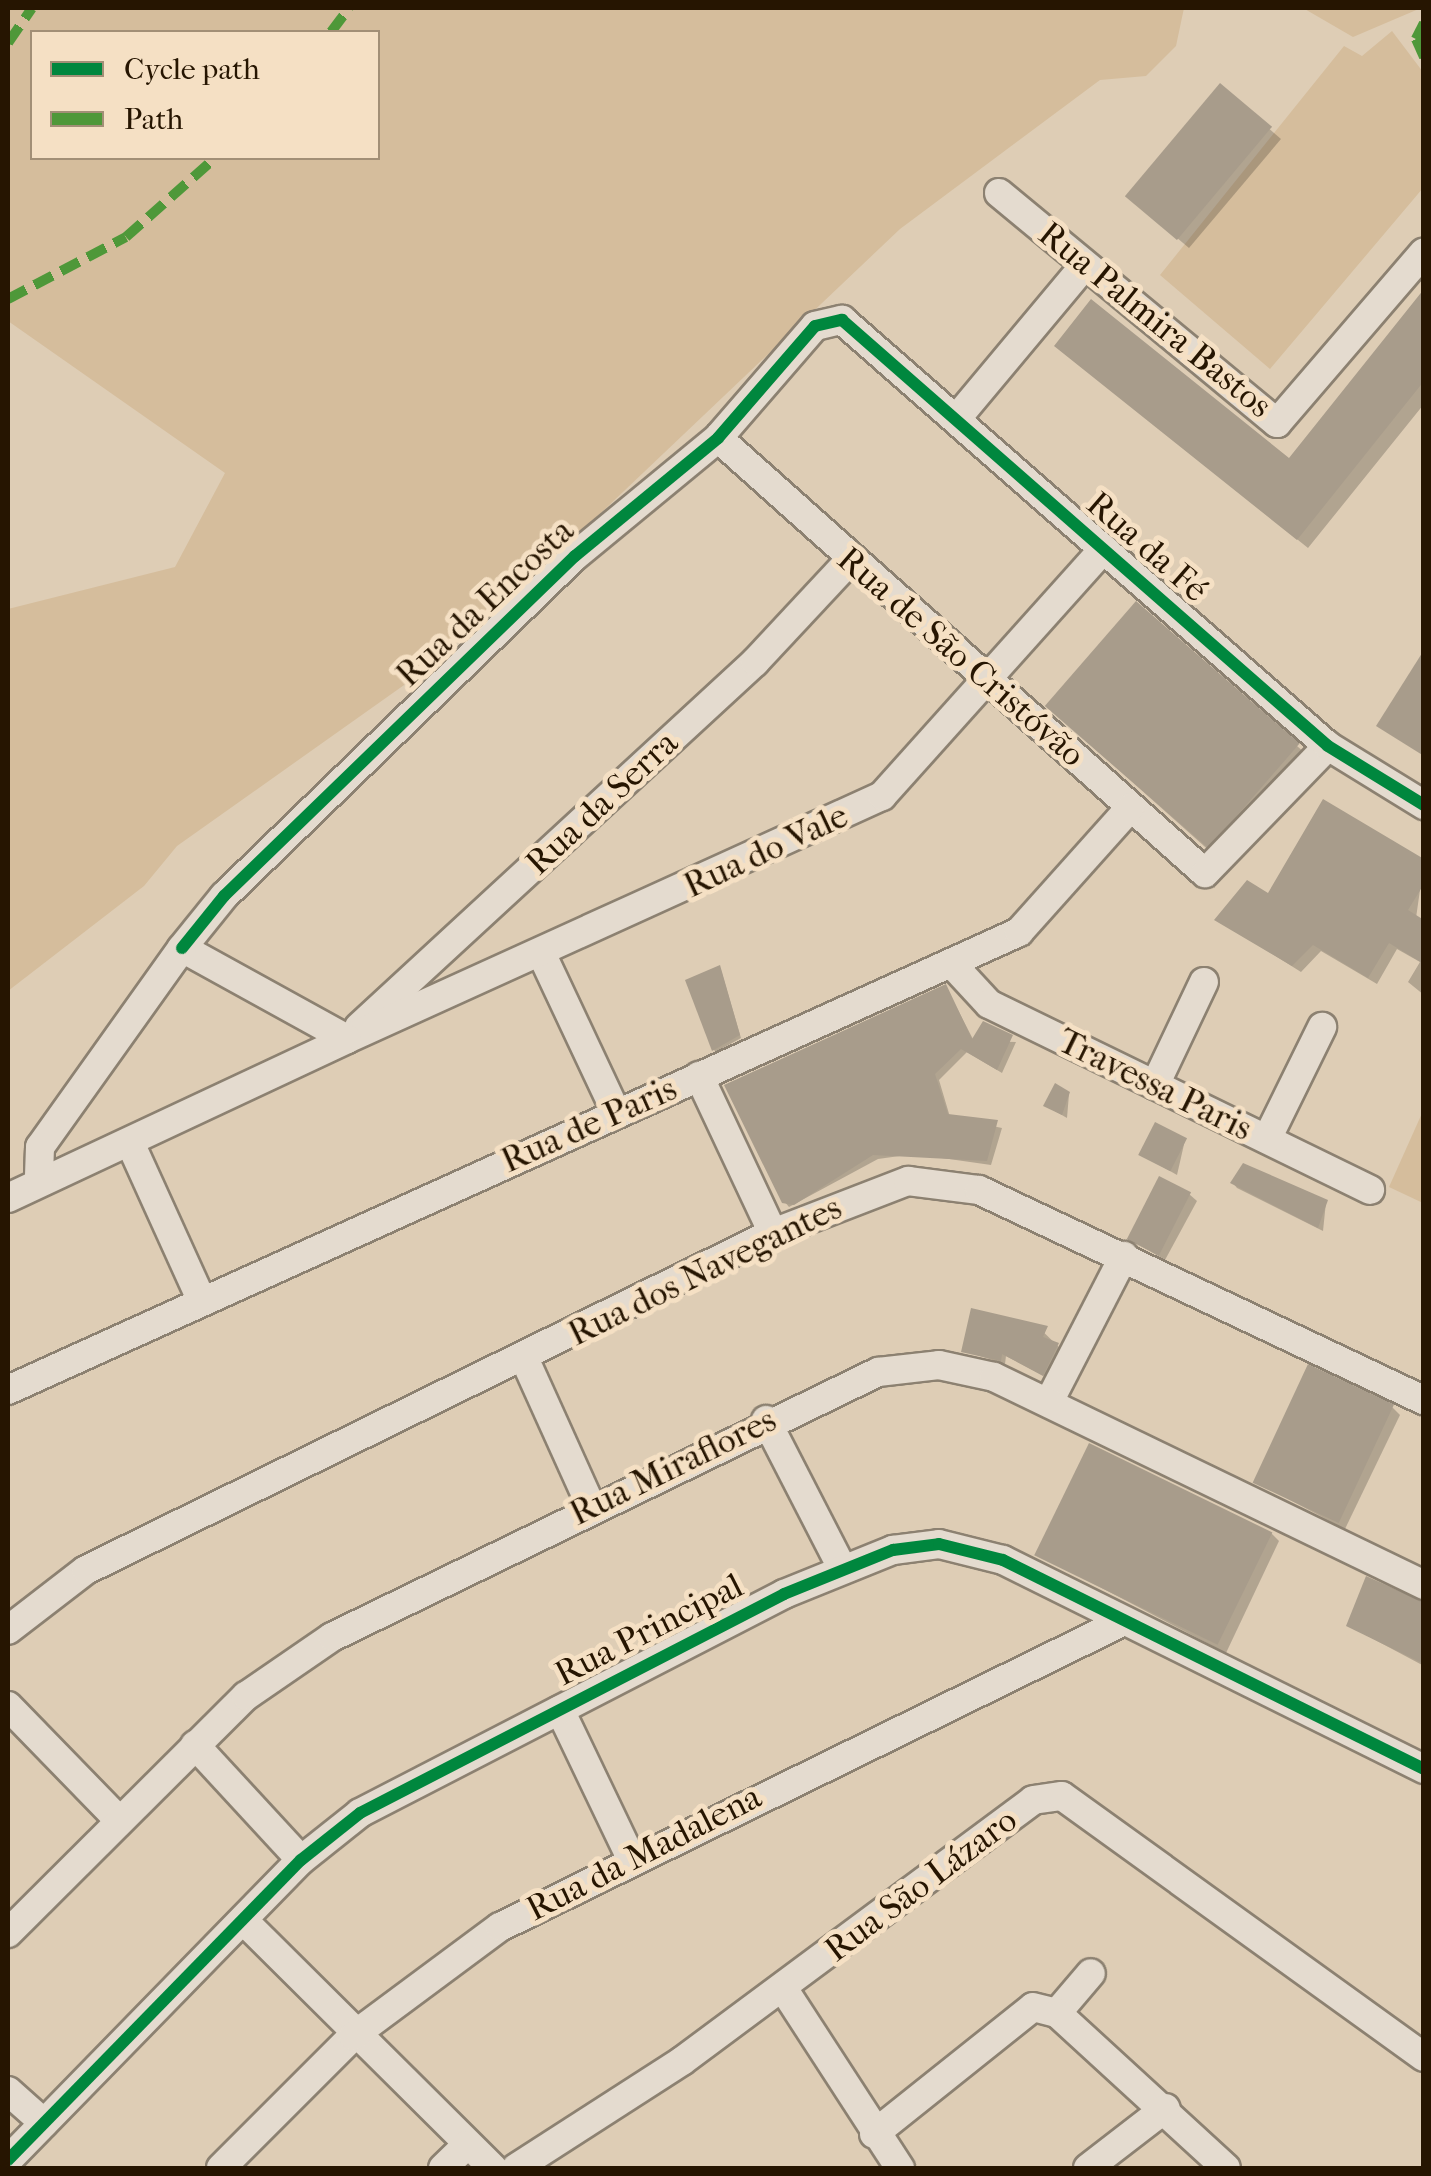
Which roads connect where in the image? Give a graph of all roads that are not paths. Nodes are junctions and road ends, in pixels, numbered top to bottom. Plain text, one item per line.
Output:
1 (999, 193) dead end
2 (1424, 252) edge
3 (1084, 266) junction
4 (842, 320) joint
5 (957, 418) junction
6 (718, 438) junction
7 (1104, 550) junction
8 (850, 560) junction
9 (989, 678) junction
10 (1328, 746) junction
11 (1424, 805) edge
12 (1130, 808) junction
13 (182, 948) junction
14 (543, 957) junction
15 (952, 964) junction
16 (1204, 982) dead end
17 (1322, 1027) dead end
18 (347, 1038) junction
19 (699, 1076) junction
20 (1155, 1085) junction
21 (616, 1112) junction
22 (1267, 1139) junction
23 (132, 1147) junction
24 (39, 1182) junction
25 (1370, 1190) dead end
26 (8, 1198) edge
27 (773, 1233) junction
28 (1124, 1256) junction
29 (202, 1301) junction
30 (525, 1360) junction
31 (8, 1390) edge
32 (1050, 1400) junction
33 (1424, 1400) edge
34 (766, 1420) junction
35 (592, 1506) junction
36 (842, 1568) junction
37 (1424, 1585) edge
38 (1124, 1621) junction
39 (8, 1630) edge
40 (8, 1706) edge
41 (560, 1710) junction
42 (195, 1745) junction
43 (1424, 1768) edge
44 (119, 1820) junction
45 (632, 1858) junction
46 (302, 1860) junction
47 (243, 1920) junction
48 (8, 1933) edge
49 (1091, 1973) dead end
50 (783, 1988) junction
51 (1057, 2013) junction
52 (353, 2036) junction
53 (1424, 2057) edge
54 (8, 2090) edge
55 (1166, 2108) junction
56 (44, 2124) junction
57 (874, 2134) junction
58 (466, 2146) junction
59 (8, 2160) edge
60 (221, 2168) edge
61 (443, 2168) edge
62 (494, 2168) edge
63 (516, 2168) edge
64 (900, 2168) edge
65 (1088, 2168) edge
66 (1226, 2168) edge

1 - 3 street, Rua Palmira Bastos
2 - 3 street, Rua Palmira Bastos
3 - 5 street
4 - 5 street, Rua da Fé
4 - 6 street, Rua da Encosta
5 - 7 street, Rua da Fé
6 - 8 street, Rua de São Cristóvão
6 - 13 street, Rua da Encosta
7 - 9 street, Rua do Vale
7 - 10 street, Rua da Fé
8 - 9 street, Rua de São Cristóvão
8 - 18 street, Rua da Serra
9 - 12 street, Rua de São Cristóvão
9 - 14 street, Rua do Vale
10 - 11 street, Rua da Fé
10 - 12 street, Rua de São Cristóvão
12 - 15 street, Rua de Paris
13 - 18 street
13 - 24 street, Rua da Encosta
14 - 18 street, Rua do Vale
14 - 21 street
15 - 19 street, Rua de Paris
15 - 20 street, Travessa Paris
16 - 20 street
17 - 22 street
18 - 23 street
19 - 21 street, Rua de Paris
19 - 27 street
20 - 22 street, Travessa Paris
21 - 29 street, Rua de Paris
22 - 25 street, Travessa Paris
23 - 24 street
23 - 29 street
24 - 26 street
27 - 28 street, Rua dos Navegantes
27 - 30 street, Rua dos Navegantes
28 - 32 street
28 - 33 street, Rua dos Navegantes
29 - 31 street, Rua de Paris
30 - 35 street
30 - 39 street, Rua dos Navegantes
32 - 34 street, Rua Miraflores
32 - 37 street, Rua Miraflores
34 - 35 street, Rua Miraflores
34 - 36 street
35 - 42 street, Rua Miraflores
36 - 38 street, Rua Principal
36 - 41 street, Rua Principal
38 - 43 street, Rua Principal
38 - 45 street, Rua da Madalena
40 - 44 street
41 - 45 street
41 - 46 street, Rua Principal
42 - 44 street, Rua Miraflores
42 - 46 street
44 - 48 street, Rua Miraflores
45 - 52 street, Rua da Madalena
46 - 47 street, Rua Principal
47 - 52 street
47 - 56 street, Rua Principal
49 - 51 street
50 - 53 street, Rua São Lázaro
50 - 57 street
50 - 63 street, Rua São Lázaro
51 - 55 street
51 - 57 street
52 - 58 street
52 - 60 street, Rua da Madalena
54 - 56 street
55 - 65 street
55 - 66 street
56 - 59 street, Rua Principal
57 - 64 street
58 - 61 street
58 - 62 street

